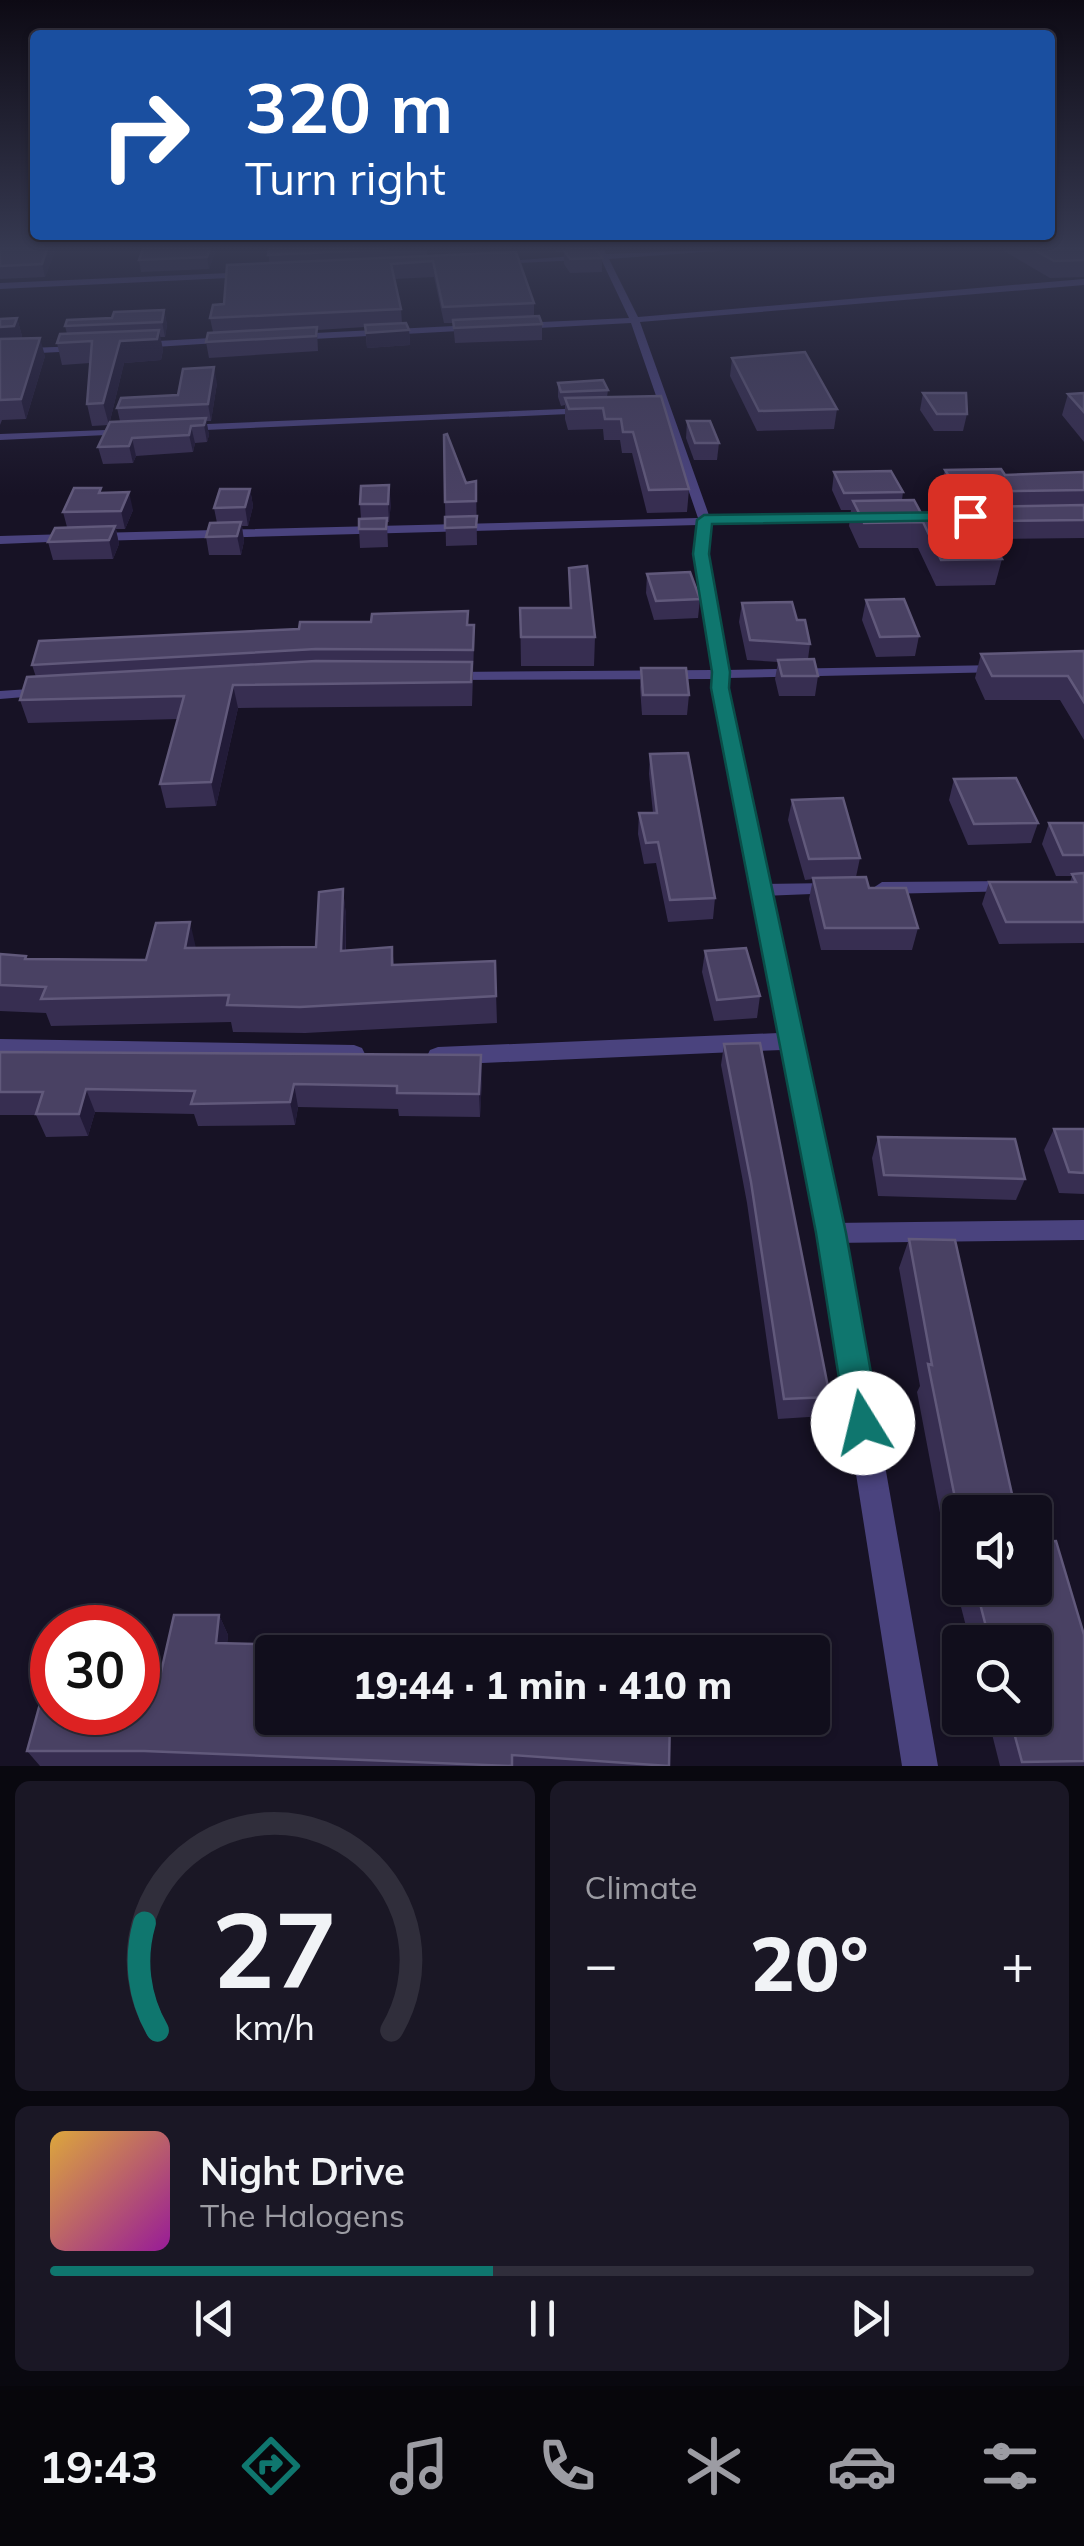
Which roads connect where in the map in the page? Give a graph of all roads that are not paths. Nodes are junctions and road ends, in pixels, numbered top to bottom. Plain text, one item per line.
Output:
1 (409, 331) edge
2 (639, 331) edge
3 (278, 338) edge
4 (238, 340) edge
5 (119, 346) edge
6 (99, 347) edge
7 (0, 352) edge
8 (668, 408) junction
9 (648, 409) edge
10 (609, 410) edge
11 (160, 429) edge
12 (140, 430) edge
13 (0, 437) edge
14 (884, 517) edge
15 (704, 520) junction
16 (0, 540) edge
17 (1008, 669) edge
18 (432, 676) edge
19 (720, 680) junction
20 (56, 692) edge
21 (0, 695) edge
22 (1027, 886) edge
23 (761, 890) junction
24 (791, 1042) junction
25 (0, 1048) edge
26 (374, 1055) edge
27 (412, 1056) edge
28 (1084, 1230) edge
29 (831, 1233) junction
30 (920, 1766) edge

1 - 3 lane
2 - 8 lane
4 - 5 lane
6 - 7 lane
8 - 9 lane
8 - 15 lane
10 - 11 lane
12 - 13 lane
14 - 15 lane
15 - 16 lane
15 - 19 lane
17 - 19 lane
18 - 19 lane
19 - 23 street
20 - 21 lane
22 - 23 lane
23 - 24 street
24 - 27 street
24 - 29 street
25 - 26 street
28 - 29 lane
29 - 30 street

